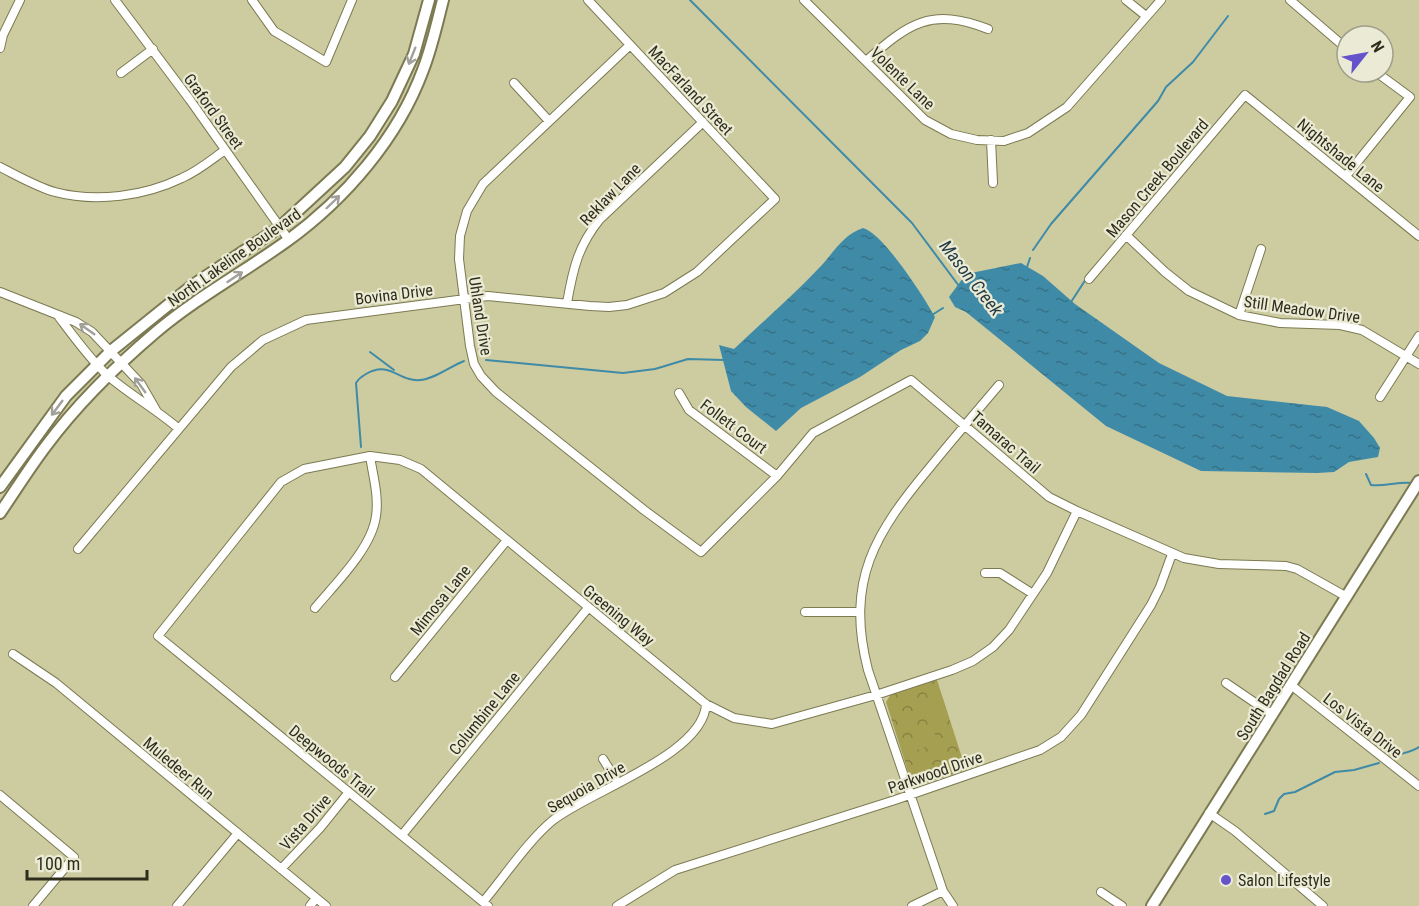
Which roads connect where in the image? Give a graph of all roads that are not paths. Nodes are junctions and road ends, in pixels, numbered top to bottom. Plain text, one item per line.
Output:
1 (20, 0) edge
2 (115, 0) edge
3 (252, 0) edge
4 (352, 0) edge
5 (429, 0) edge
6 (443, 0) edge
7 (588, 0) edge
8 (804, 0) edge
9 (1126, 0) edge
10 (1161, 0) edge
11 (1290, 0) edge
12 (1146, 16) junction
13 (988, 28) dead end
14 (1335, 39) edge
15 (630, 45) junction
16 (0, 48) edge
17 (153, 50) junction
18 (866, 61) junction
19 (121, 73) dead end
20 (514, 82) dead end
21 (1392, 84) edge
22 (1245, 95) joint
23 (549, 121) junction
24 (703, 122) junction
25 (991, 140) junction
26 (225, 150) junction
27 (0, 167) edge
28 (1346, 176) junction
29 (993, 183) dead end
30 (775, 199) joint
31 (280, 227) junction
32 (1126, 235) junction
33 (1419, 236) edge
34 (289, 240) junction
35 (1261, 249) dead end
36 (1089, 279) dead end
37 (0, 292) edge
38 (464, 298) junction
39 (567, 303) junction
40 (1239, 315) junction
41 (58, 316) junction
42 (1419, 336) edge
43 (111, 351) junction
44 (1407, 356) junction
45 (121, 362) junction
46 (96, 364) junction
47 (1419, 364) edge
48 (108, 376) junction
49 (999, 384) dead end
50 (679, 393) dead end
51 (1380, 397) dead end
52 (156, 410) junction
53 (965, 425) junction
54 (179, 429) junction
55 (370, 456) junction
56 (777, 476) junction
57 (1419, 482) edge
58 (0, 487) edge
59 (1077, 511) junction
60 (0, 513) edge
61 (507, 540) junction
62 (78, 549) dead end
63 (701, 552) joint
64 (1172, 554) junction
65 (985, 573) dead end
66 (1033, 594) junction
67 (1347, 597) junction
68 (315, 608) dead end
69 (588, 608) junction
70 (805, 612) dead end
71 (860, 612) junction
72 (158, 636) joint
73 (13, 654) dead end
74 (395, 677) dead end
75 (1226, 683) dead end
76 (1291, 686) junction
77 (876, 695) junction
78 (706, 704) junction
79 (1273, 715) junction
80 (603, 759) dead end
81 (618, 783) junction
82 (1419, 786) edge
83 (349, 792) junction
84 (0, 795) edge
85 (909, 795) junction
86 (1209, 813) junction
87 (238, 833) junction
88 (402, 835) junction
89 (281, 869) junction
90 (943, 891) junction
91 (1101, 892) dead end
92 (316, 898) junction
93 (486, 904) edge
94 (33, 906) edge
95 (177, 906) edge
96 (310, 906) edge
97 (326, 906) edge
98 (617, 906) edge
99 (912, 906) edge
100 (953, 906) edge
101 (1122, 906) edge
102 (1152, 906) edge
103 (1323, 906) edge

1 - 16 street
2 - 17 street, Graford Street
3 - 4 street
5 -> 31 main road, North Lakeline Boulevard
34 -> 6 main road, North Lakeline Boulevard
7 - 15 street, MacFarland Street
8 - 18 street, Volente Lane
9 - 12 street
10 - 12 street, Volente Lane
11 - 14 street
12 - 25 street, Volente Lane
13 - 18 street
15 - 23 street, Uhland Drive
15 - 24 street, MacFarland Street
17 - 19 street
17 - 26 street, Graford Street
18 - 25 street, Volente Lane
20 - 23 street
21 - 28 street
22 - 28 street, Nightshade Lane
22 - 32 street, Mason Creek Boulevard
23 - 38 street, Uhland Drive
24 - 30 street, MacFarland Street
24 - 39 street, Reklaw Lane
25 - 29 street
26 - 27 street
26 - 31 street, Graford Street
28 - 33 street, Nightshade Lane
30 - 39 street, Bovina Drive
31 - 34 street, Graford Street
31 - 43 main road, North Lakeline Boulevard
32 - 36 street, Mason Creek Boulevard
32 - 40 street, Still Meadow Drive
45 -> 34 main road, North Lakeline Boulevard
35 - 40 street
37 - 41 street
38 - 39 street, Bovina Drive
38 - 54 street, Bovina Drive
38 - 63 street, Uhland Drive
40 - 44 street, Still Meadow Drive
43 -> 41 street
41 - 46 street
42 - 44 street
43 - 45 street
43 - 46 main road, North Lakeline Boulevard
44 - 47 street, Still Meadow Drive
44 - 51 street
45 - 48 main road, North Lakeline Boulevard
52 -> 45 street
46 - 48 street
46 -> 58 main road, North Lakeline Boulevard
48 - 52 street
48 - 60 main road, North Lakeline Boulevard
49 - 53 street
50 - 56 street, Follett Court
52 - 54 street
53 - 56 street, Tamarac Trail
53 - 59 street, Tamarac Trail
53 - 71 street
54 - 62 street, Bovina Drive
55 - 61 street, Greening Way
55 - 68 street
55 - 72 street, Greening Way
56 - 63 street, Tamarac Trail
57 - 67 main road, South Bagdad Road
59 - 64 street, Tamarac Trail
59 - 66 street, Greening Way
61 - 69 street, Greening Way
61 - 74 street, Mimosa Lane
64 - 67 street, Tamarac Trail
64 - 85 street, Parkwood Drive
65 - 66 street
66 - 77 street, Greening Way
67 - 76 main road, South Bagdad Road
69 - 78 street, Greening Way
69 - 88 street, Columbine Lane
70 - 71 street
71 - 77 street
72 - 83 street, Deepwoods Trail
73 - 87 street, Muledeer Run
75 - 79 street
76 - 79 main road, South Bagdad Road
76 - 82 street, Los Vista Drive
77 - 78 street, Greening Way
77 - 85 street
78 - 81 street, Sequoia Drive
79 - 86 main road, South Bagdad Road
80 - 81 street
81 - 93 street, Sequoia Drive
83 - 88 street, Deepwoods Trail
83 - 89 street, Vista Drive
84 - 94 street
85 - 90 street
85 - 98 street, Parkwood Drive
86 - 102 main road, South Bagdad Road
86 - 103 street
87 - 89 street, Muledeer Run
87 - 95 street
88 - 93 street, Deepwoods Trail
89 - 92 street, Muledeer Run
90 - 99 street
90 - 100 street
91 - 101 street
92 - 96 street
92 - 97 street, Muledeer Run

